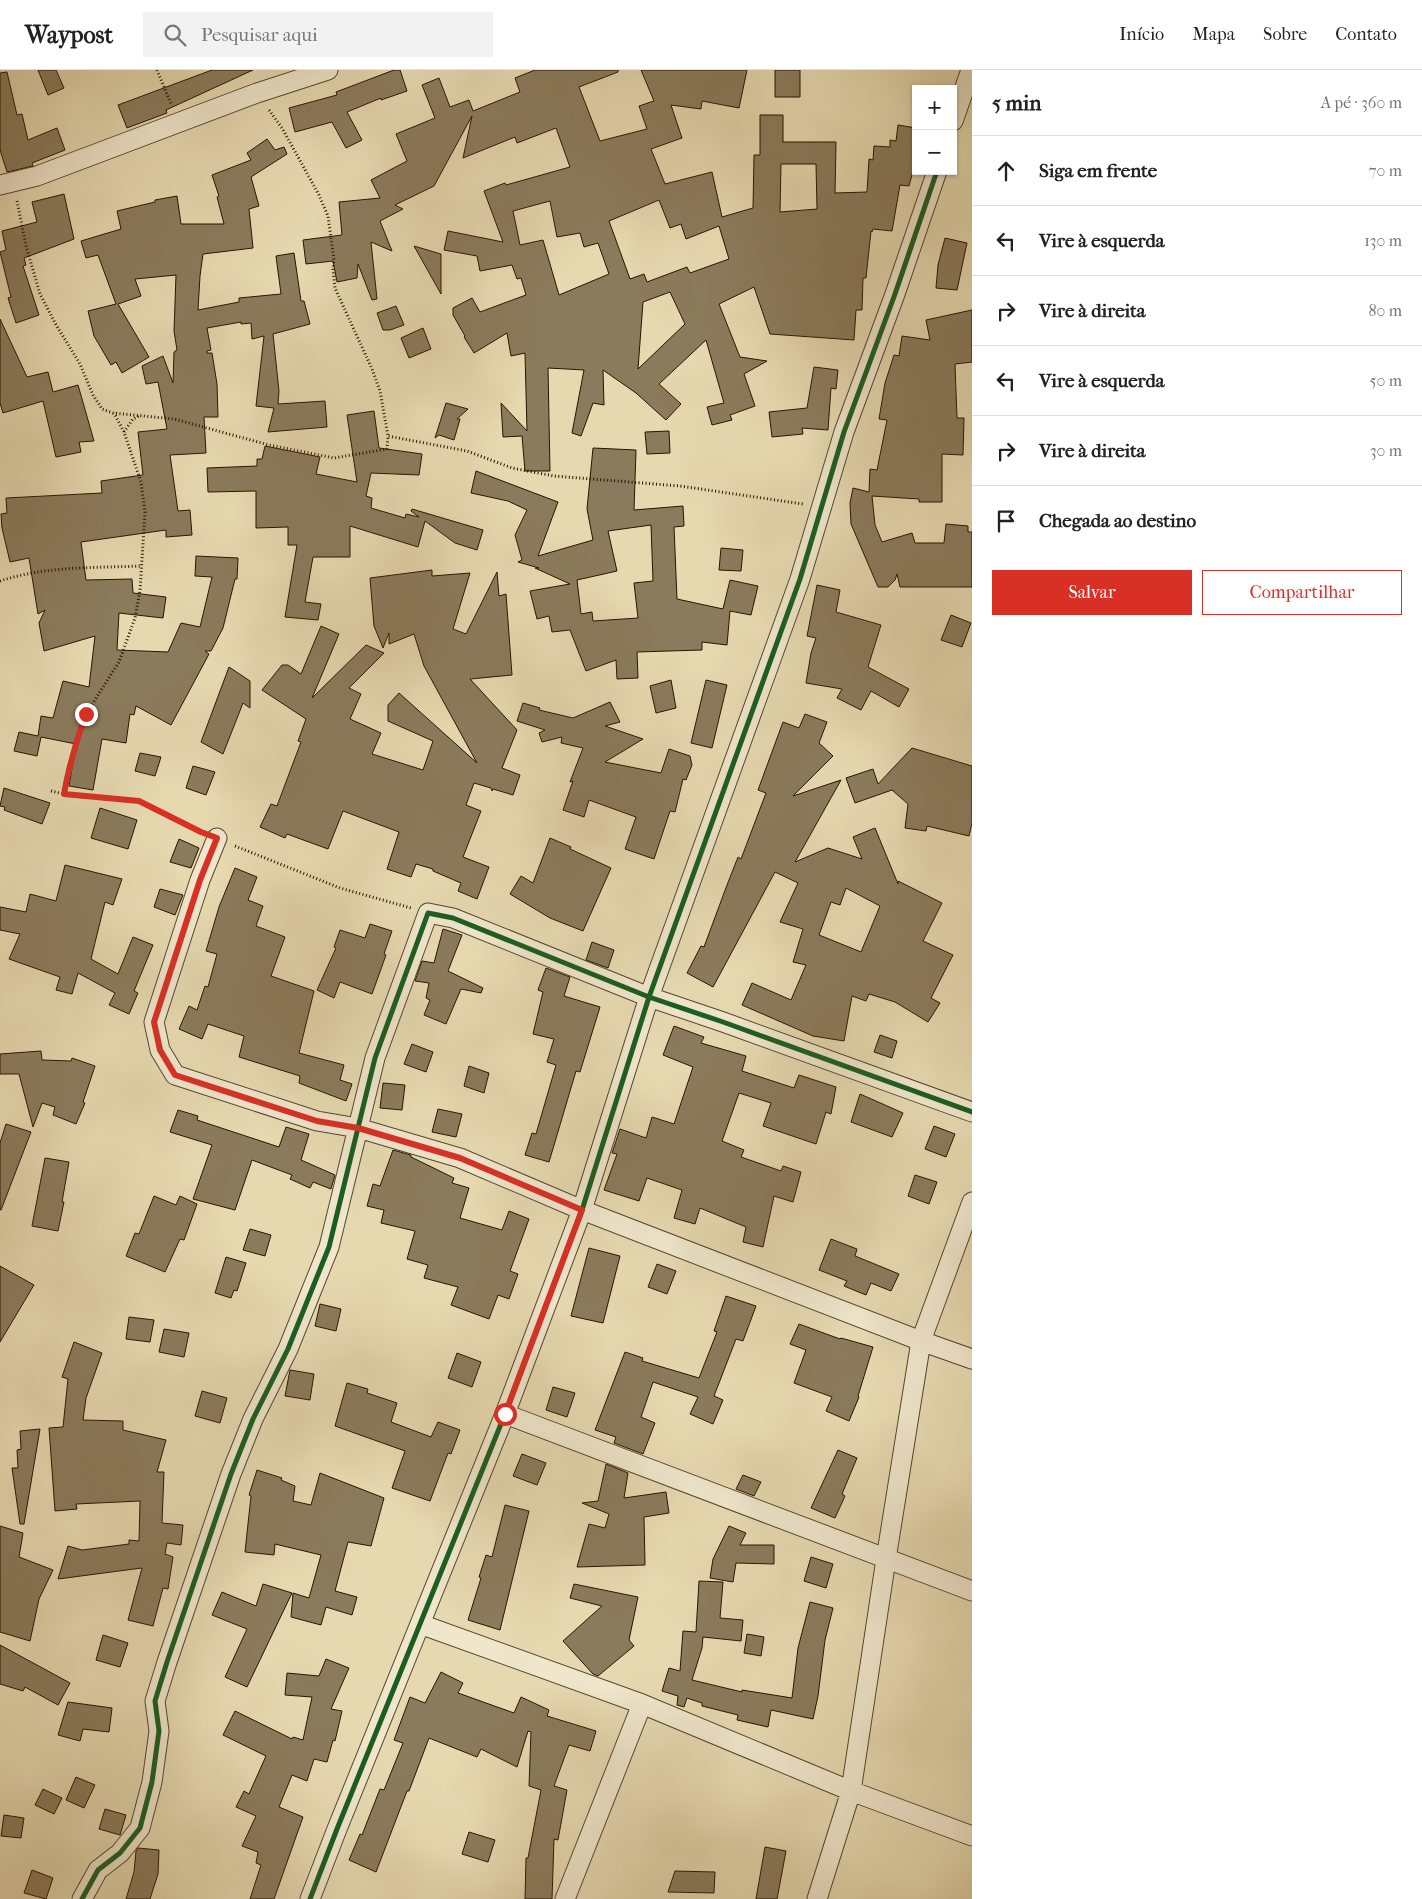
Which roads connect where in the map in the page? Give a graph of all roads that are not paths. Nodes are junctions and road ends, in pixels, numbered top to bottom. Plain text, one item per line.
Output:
1 (328, 70) edge
2 (971, 70) edge
3 (957, 110) edge
4 (935, 175) edge
5 (6, 183) edge
6 (217, 838) road end
7 (649, 997) junction
8 (972, 1112) edge
9 (358, 1128) junction
10 (972, 1202) edge
11 (582, 1210) junction
12 (921, 1341) junction
13 (972, 1359) edge
14 (505, 1414) junction
15 (886, 1559) junction
16 (972, 1592) edge
17 (420, 1624) junction
18 (642, 1704) junction
19 (852, 1792) junction
20 (972, 1836) edge
21 (82, 1899) edge
22 (310, 1899) edge
23 (565, 1899) edge
24 (817, 1899) edge

1 - 5 street
2 - 3 street
4 - 7 street
6 - 9 street
7 - 8 street
7 - 9 street
7 - 11 street
9 - 11 street
9 - 21 street
10 - 12 street
11 - 12 street
11 - 14 street
12 - 13 street
12 - 15 street
14 - 15 street
14 - 17 street
15 - 16 street
15 - 19 street
17 - 18 street
17 - 22 street
18 - 19 street
18 - 23 street
19 - 20 street
19 - 24 street

